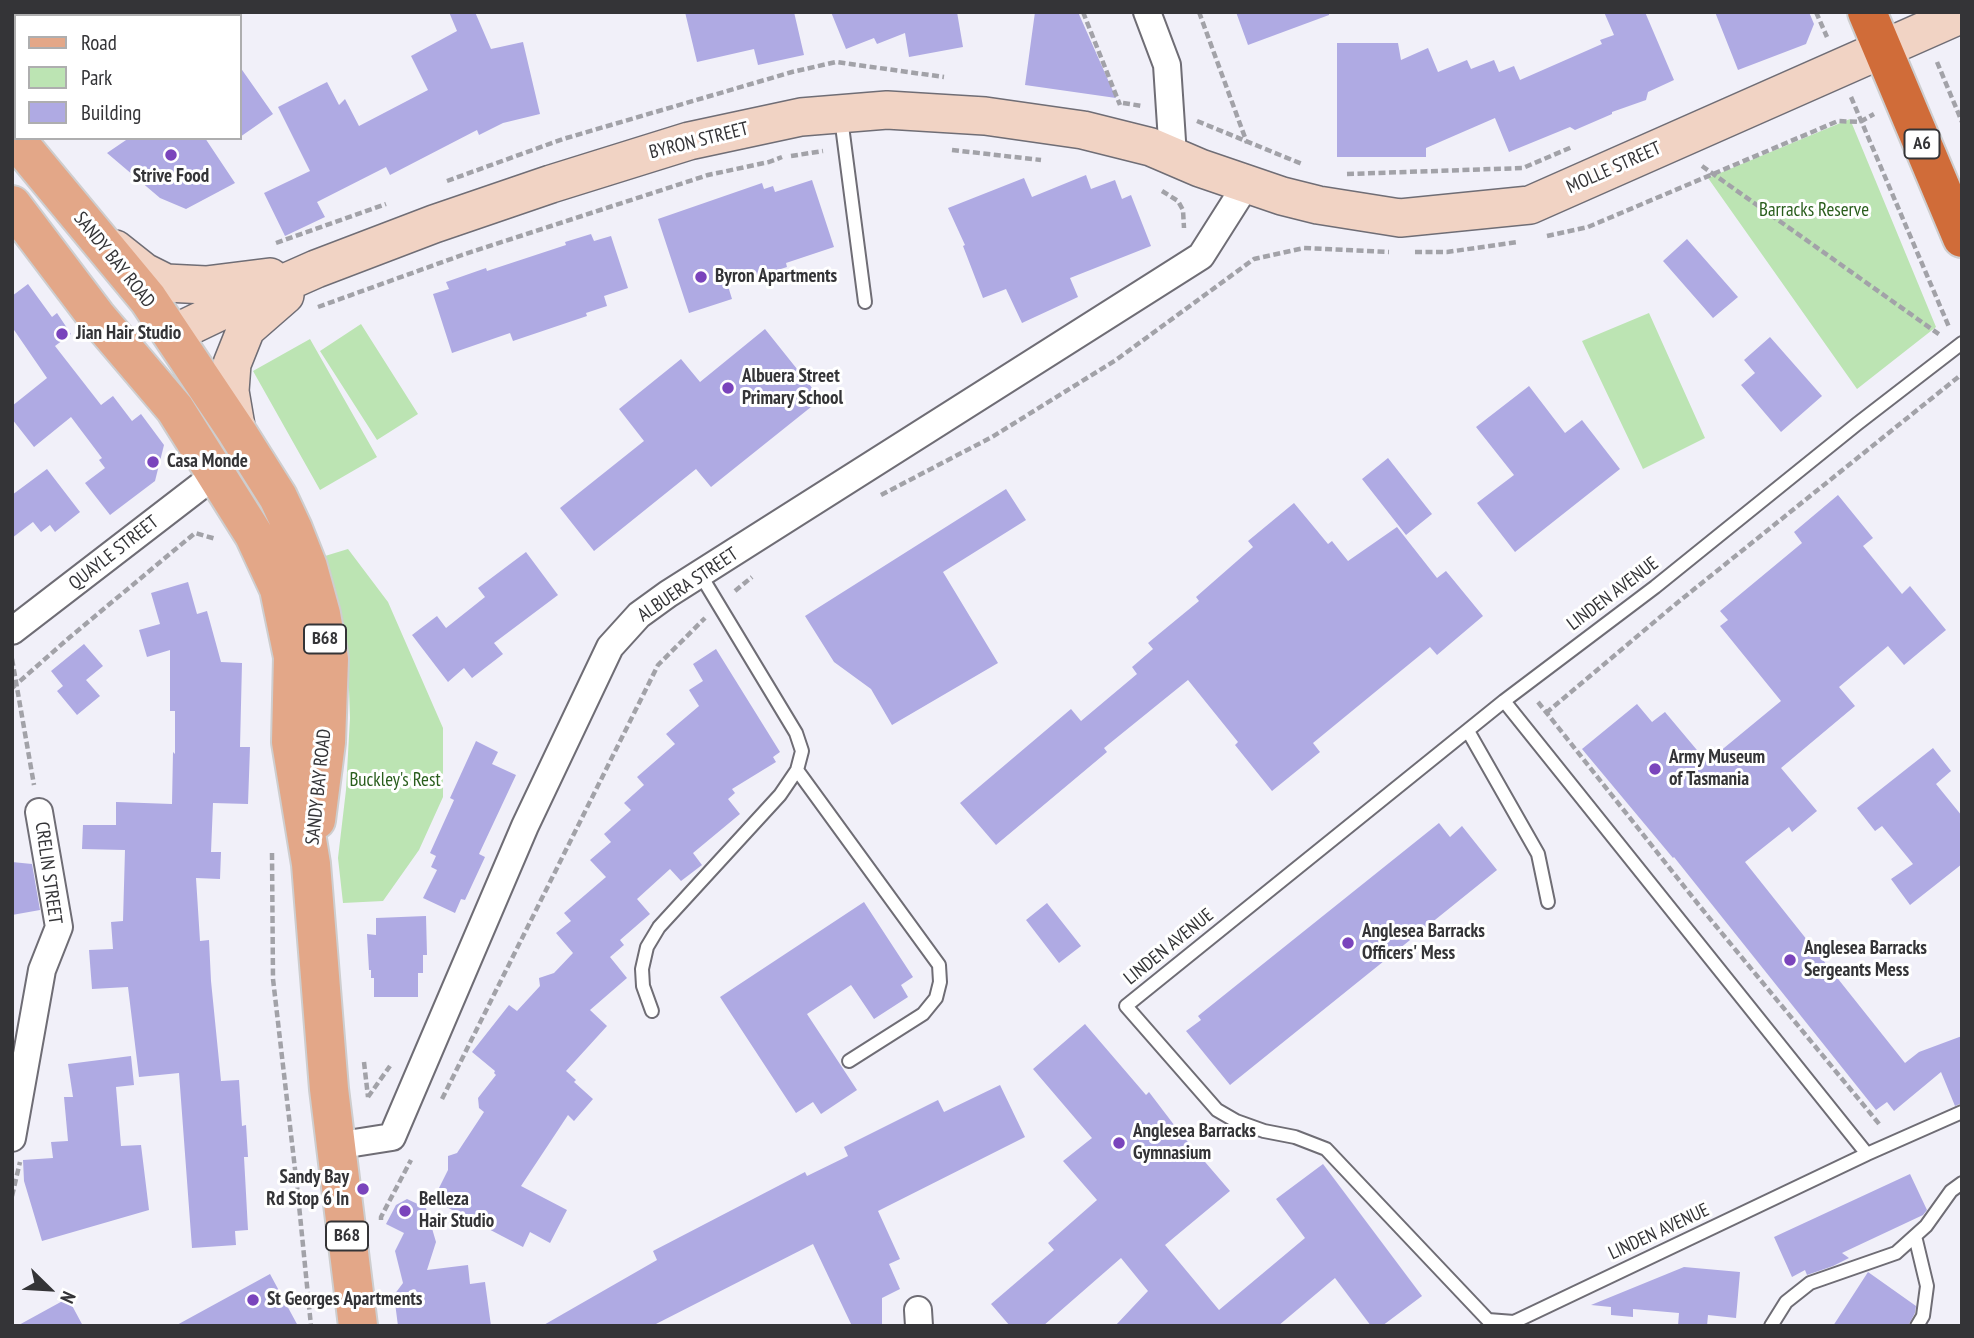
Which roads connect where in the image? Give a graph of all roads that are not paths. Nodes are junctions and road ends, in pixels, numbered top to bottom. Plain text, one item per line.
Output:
1 (1147, 12) edge
2 (1962, 14) edge
3 (1873, 27) edge
4 (843, 129) junction
5 (16, 140) edge
6 (1166, 172) junction
7 (1246, 185) junction
8 (12, 205) edge
9 (77, 214) junction
10 (1962, 238) edge
11 (316, 270) junction
12 (865, 302) dead end
13 (173, 334) junction
14 (1960, 345) edge
15 (129, 356) junction
16 (237, 432) junction
17 (216, 474) junction
18 (700, 574) junction
19 (12, 631) edge
20 (1504, 701) junction
21 (1468, 731) junction
22 (797, 770) junction
23 (39, 812) road end
24 (310, 864) junction
25 (1548, 902) dead end
26 (652, 1011) dead end
27 (849, 1061) dead end
28 (1962, 1112) edge
29 (12, 1138) edge
30 (335, 1146) junction
31 (1867, 1154) junction
32 (1962, 1183) edge
33 (1915, 1236) junction
34 (358, 1326) edge
35 (1771, 1326) edge
36 (1917, 1326) edge

1 - 6 street
2 - 3 street, MOLLE STREET
3 - 7 street, MOLLE STREET
3 - 10 highway, A6
4 - 6 street, BYRON STREET
4 - 11 street, BYRON STREET
4 - 12 lane
5 - 9 main road, SANDY BAY ROAD / B68
6 - 7 street, BYRON STREET
7 - 18 street, ALBUERA STREET
8 - 15 main road, SANDY BAY ROAD / B68
9 - 11 street
9 - 13 main road, SANDY BAY ROAD / B68
11 - 13 street, BYRON STREET
11 - 16 street
13 - 15 main road
13 - 16 main road, SANDY BAY ROAD / B68
14 - 20 lane, LINDEN AVENUE
15 - 17 main road, SANDY BAY ROAD / B68
16 - 24 main road, SANDY BAY ROAD / B68
17 - 19 street, QUAYLE STREET
17 - 24 main road, SANDY BAY ROAD / B68
18 - 22 lane
18 - 30 street, ALBUERA STREET
20 - 21 lane, LINDEN AVENUE
20 - 31 lane
21 - 25 lane
21 - 31 lane, LINDEN AVENUE
22 - 26 lane
22 - 27 lane
23 - 29 street, CRELIN STREET
24 - 30 main road, SANDY BAY ROAD / B68
28 - 31 lane, LINDEN AVENUE
30 - 34 main road, SANDY BAY ROAD / B68
32 - 33 lane
33 - 35 lane
33 - 36 lane

